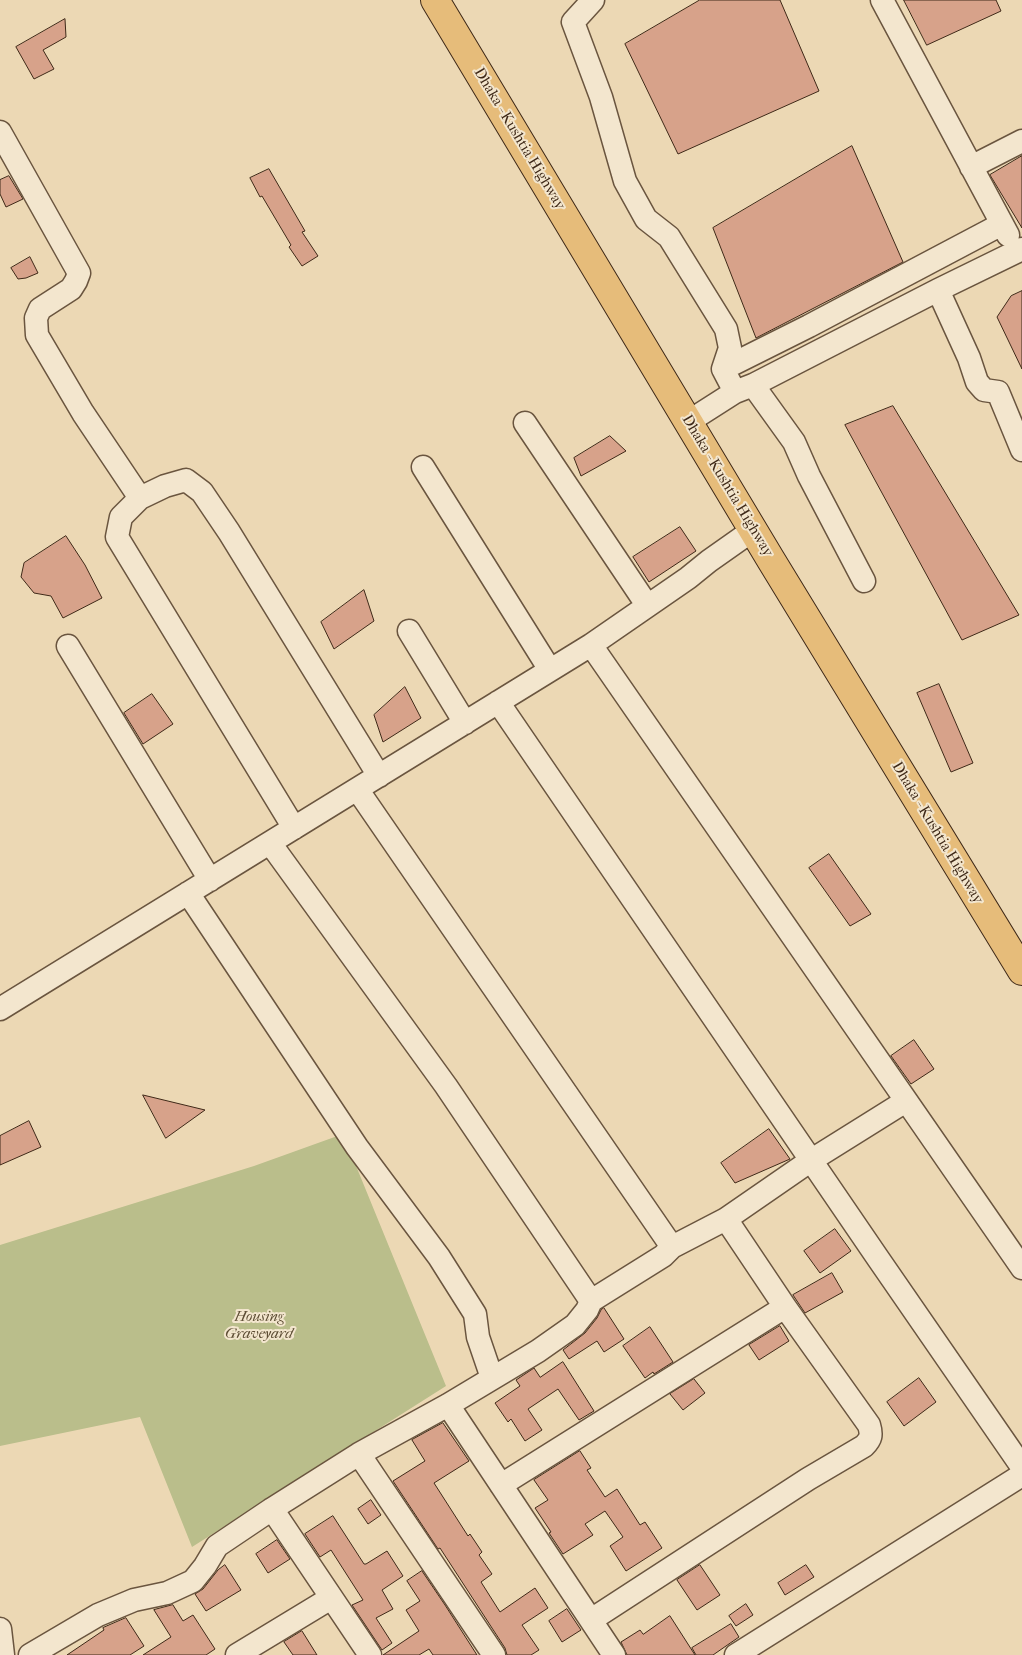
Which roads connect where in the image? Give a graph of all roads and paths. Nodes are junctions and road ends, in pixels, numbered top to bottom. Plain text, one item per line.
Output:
1 (435, 0) edge
2 (593, 0) edge
3 (882, 0) edge
4 (0, 132) edge
5 (1022, 141) edge
6 (972, 167) junction
7 (1002, 224) junction
8 (1019, 250) edge
9 (938, 290) junction
10 (723, 369) junction
11 (744, 388) junction
12 (688, 422) junction
13 (525, 423) dead end
14 (1022, 450) edge
15 (423, 467) dead end
16 (140, 498) junction
17 (753, 530) junction
18 (864, 581) dead end
19 (647, 605) junction
20 (409, 631) dead end
21 (591, 645) junction
22 (68, 646) dead end
23 (550, 670) junction
24 (498, 702) junction
25 (465, 722) junction
26 (379, 776) junction
27 (357, 789) junction
28 (294, 828) junction
29 (270, 842) junction
30 (210, 880) junction
31 (188, 893) junction
32 (1022, 971) edge
33 (0, 1009) edge
34 (906, 1101) junction
35 (810, 1160) junction
36 (726, 1219) junction
37 (672, 1246) junction
38 (1022, 1268) edge
39 (591, 1301) junction
40 (785, 1307) junction
41 (492, 1378) junction
42 (448, 1406) junction
43 (360, 1454) junction
44 (1022, 1467) edge
45 (1022, 1475) edge
46 (501, 1485) junction
47 (272, 1509) junction
48 (331, 1598) junction
49 (591, 1620) junction
50 (0, 1629) edge
51 (3, 1655) edge
52 (30, 1655) edge
53 (238, 1655) edge
54 (370, 1655) edge
55 (494, 1655) edge
56 (614, 1655) edge
57 (736, 1655) edge

1 - 12 main road, Dhaka - Kushtia Highway
2 - 10 street
3 - 6 street
4 - 16 street
5 - 6 street
6 - 7 street
7 - 8 street
7 - 10 street
8 - 9 street
9 - 11 street
9 - 14 street
10 - 11 street
11 - 12 street
11 - 18 street
12 - 17 main road, Dhaka - Kushtia Highway
13 - 19 street
15 - 23 street
16 - 26 street
16 - 28 street
17 - 19 street
17 - 32 main road, Dhaka - Kushtia Highway
19 - 21 street
20 - 25 street
21 - 23 street
21 - 34 street
22 - 30 street
23 - 24 street
24 - 25 street
24 - 35 street
25 - 26 street
26 - 27 street
27 - 28 street
27 - 37 street
28 - 29 street
29 - 30 street
29 - 39 street
30 - 31 street
31 - 33 street
31 - 41 street
34 - 35 street
34 - 38 street
35 - 36 street
35 - 44 street
36 - 37 street
36 - 40 street
37 - 39 street
39 - 41 street
40 - 46 street
40 - 49 street
41 - 42 street
42 - 43 street
42 - 46 street
43 - 47 street
43 - 55 street
45 - 57 street
46 - 49 street
47 - 48 street
47 - 52 street
48 - 53 street
48 - 54 street
49 - 56 street
50 - 51 street

